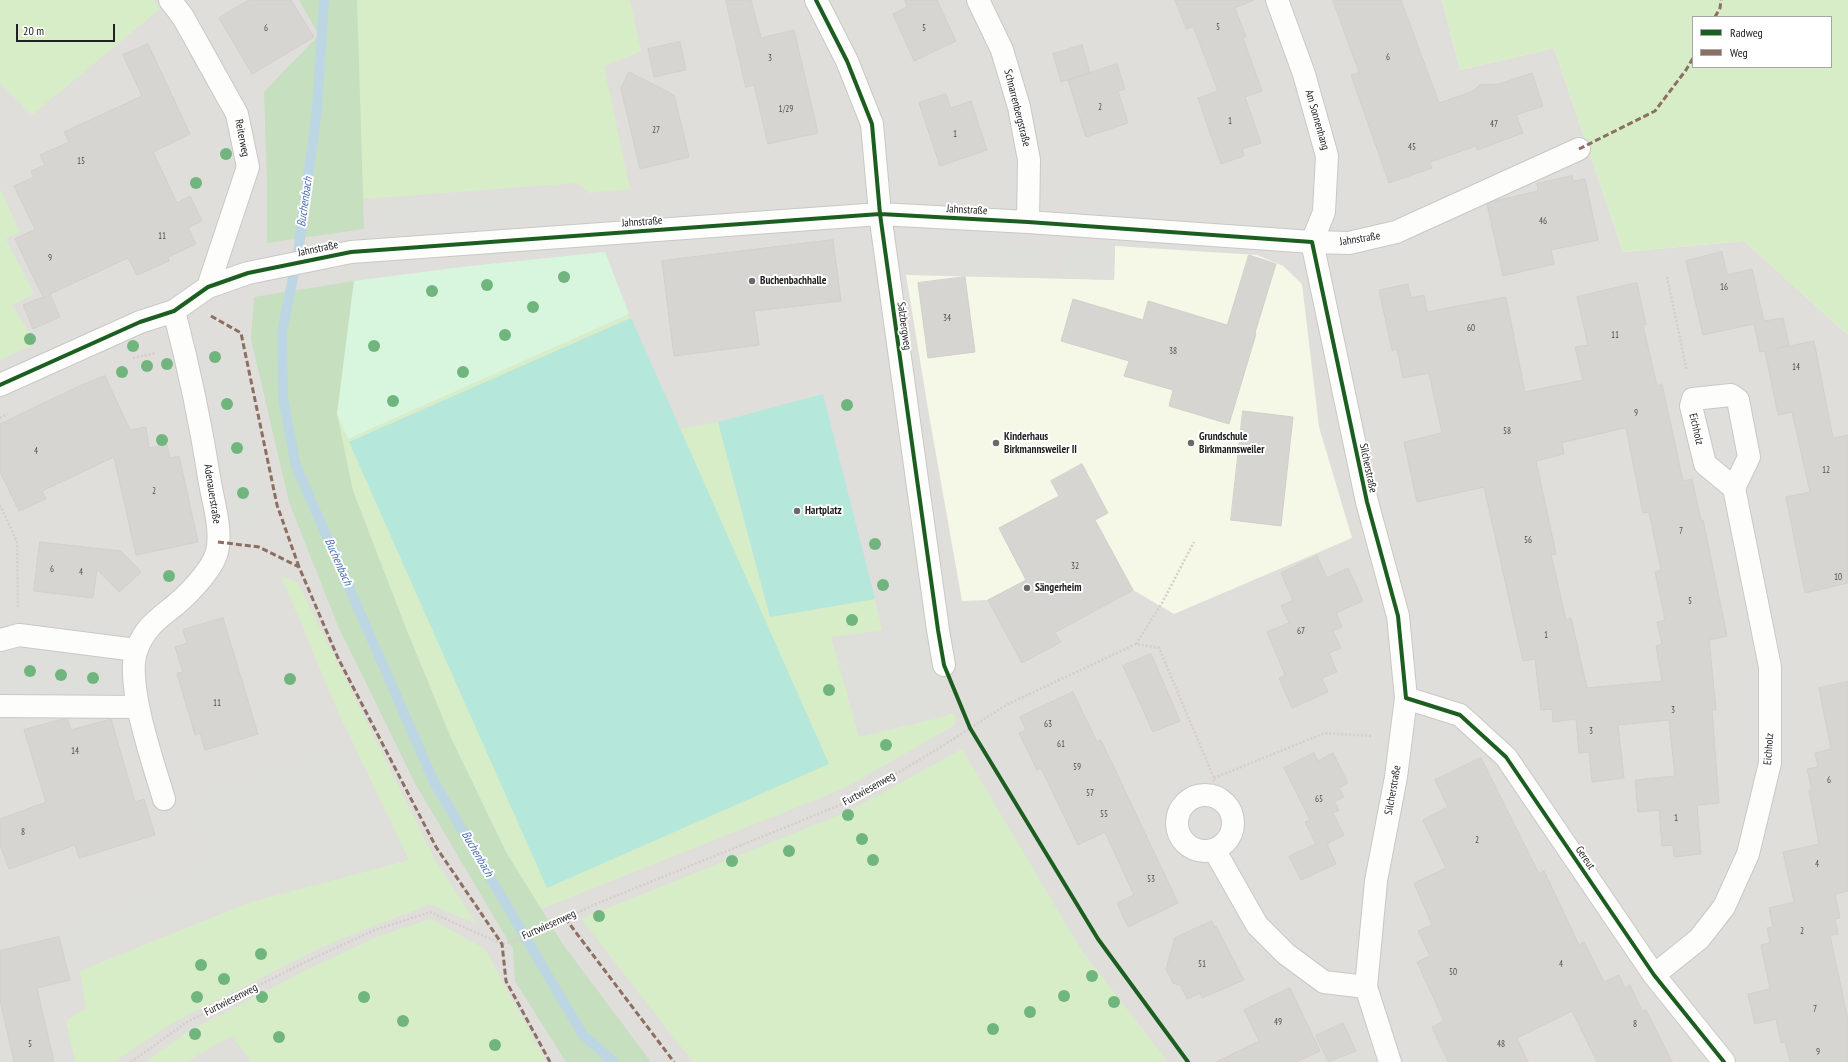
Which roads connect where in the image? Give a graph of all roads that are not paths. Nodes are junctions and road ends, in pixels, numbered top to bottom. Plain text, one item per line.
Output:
1 (170, 0) edge
2 (816, 0) edge
3 (978, 0) edge
4 (1277, 0) edge
5 (1578, 149) dead end
6 (880, 214) junction
7 (1028, 222) junction
8 (1312, 242) junction
9 (208, 287) junction
10 (174, 311) junction
11 (0, 385) edge
12 (1734, 488) junction
13 (9, 638) edge
14 (136, 650) junction
15 (944, 664) dead end
16 (1406, 698) junction
17 (0, 706) edge
18 (138, 707) junction
19 (164, 799) dead end
20 (1215, 851) junction
21 (1654, 975) junction
22 (1366, 987) junction
23 (1390, 1062) edge
24 (1724, 1062) edge

1 - 9 street, Reiterweg
2 - 6 street, Salzbergweg
3 - 7 street, Schnarrenbergstraße
4 - 8 street, Am Sonnenhang
5 - 8 street, Jahnstraße
6 - 7 street, Jahnstraße
6 - 9 street, Jahnstraße
6 - 15 street, Salzbergweg
7 - 8 street, Jahnstraße
8 - 16 street, Silcherstraße
9 - 10 street, Jahnstraße
10 - 11 street, Jahnstraße
10 - 14 street, Adenauerstraße
12 - 12 street, Eichholz
12 - 21 street, Eichholz
13 - 14 street
14 - 18 street, Adenauerstraße
16 - 21 street, Gereut
16 - 22 street, Silcherstraße
17 - 18 street
18 - 19 street, Adenauerstraße
20 - 20 street
20 - 22 street
21 - 24 street, Gereut
22 - 23 street, Silcherstraße

